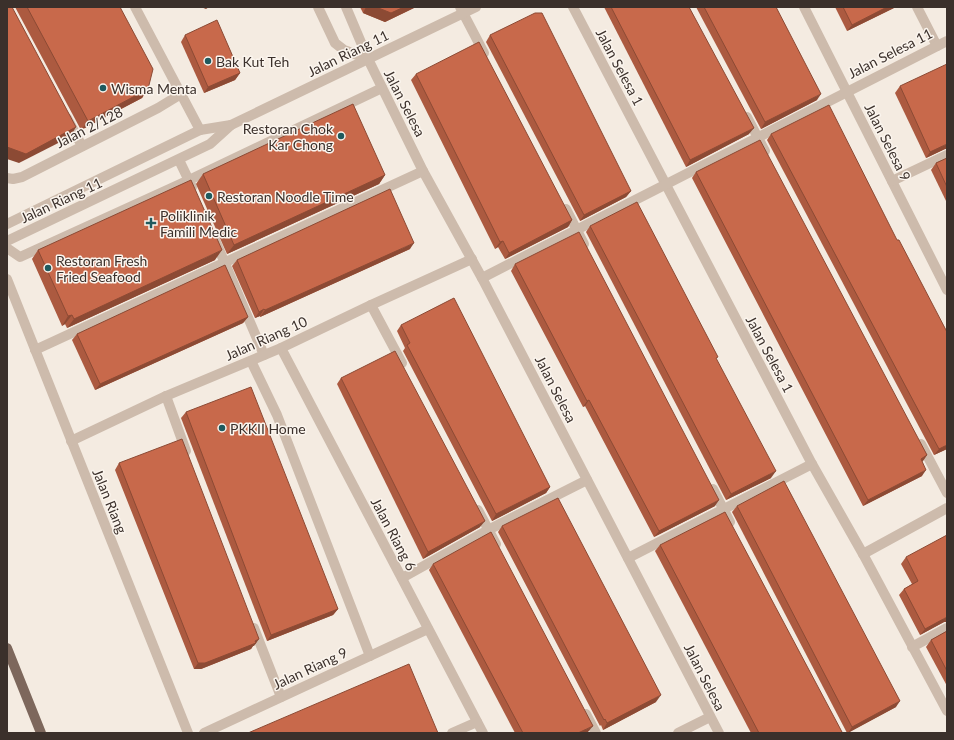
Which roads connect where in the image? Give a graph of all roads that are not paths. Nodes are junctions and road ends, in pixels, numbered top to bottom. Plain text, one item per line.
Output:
1 (135, 7) edge
2 (318, 7) edge
3 (346, 7) edge
4 (476, 7) edge
5 (573, 7) edge
6 (804, 7) edge
7 (917, 7) edge
8 (462, 10) edge
9 (947, 41) edge
10 (937, 46) junction
11 (368, 59) junction
12 (489, 62) edge
13 (382, 88) junction
14 (846, 91) junction
15 (181, 94) junction
16 (743, 109) edge
17 (64, 111) edge
18 (231, 125) junction
19 (200, 130) junction
20 (758, 136) junction
21 (82, 146) junction
22 (947, 155) edge
23 (769, 158) edge
24 (179, 160) junction
25 (423, 171) junction
26 (7, 178) edge
27 (189, 180) junction
28 (892, 181) junction
29 (665, 184) junction
30 (195, 194) edge
31 (562, 201) edge
32 (7, 224) edge
33 (210, 228) edge
34 (576, 229) junction
35 (7, 241) edge
36 (7, 248) edge
37 (587, 250) edge
38 (472, 259) junction
39 (224, 263) junction
40 (943, 271) edge
41 (482, 278) junction
42 (7, 279) edge
43 (947, 290) edge
44 (371, 305) junction
45 (281, 348) junction
46 (35, 350) junction
47 (264, 355) junction
48 (251, 361) junction
49 (408, 375) edge
50 (166, 396) junction
51 (917, 437) edge
52 (71, 441) junction
53 (191, 462) edge
54 (812, 464) junction
55 (587, 480) junction
56 (709, 481) edge
57 (947, 493) edge
58 (474, 501) edge
59 (947, 508) edge
60 (723, 509) junction
61 (488, 530) junction
62 (734, 530) edge
63 (500, 551) edge
64 (863, 554) junction
65 (628, 558) junction
66 (402, 578) junction
67 (250, 616) edge
68 (947, 628) edge
69 (428, 629) junction
70 (912, 647) junction
71 (7, 648) edge
72 (370, 656) junction
73 (281, 697) junction
74 (581, 705) edge
75 (947, 711) edge
76 (710, 717) junction
77 (477, 722) junction
78 (41, 733) edge
79 (188, 733) edge
80 (204, 733) edge
81 (452, 733) edge
82 (483, 733) edge
83 (596, 733) edge
84 (678, 733) edge
85 (718, 733) edge

1 - 15 street
2 - 11 street, Jalan Selesa
3 - 11 street, Jalan Selesa
4 - 8 street, Jalan Riang 11
5 - 29 street, Jalan Selesa 1
6 - 14 street, Jalan Selesa 9
7 - 10 street
8 - 11 street, Jalan Riang 11
8 - 12 street
9 - 10 street, Jalan Selesa 11
10 - 14 street, Jalan Selesa 11
11 - 13 street, Jalan Selesa
11 - 18 street, Jalan Riang 11
13 - 25 street, Jalan Selesa
13 - 27 street
14 - 20 street, Jalan Selesa 11
14 - 28 street, Jalan Selesa 9
15 - 19 street
15 - 21 street, Jalan 2/128
16 - 20 street
17 - 21 street
18 - 19 street, Jalan Riang 11
18 - 24 street, Jalan Riang 11
19 - 32 street, Jalan Riang 11
20 - 23 street
20 - 29 street, Jalan Selesa 11
21 - 26 street, Jalan 2/128
22 - 28 street
24 - 27 street
24 - 35 street, Jalan Riang 11
25 - 38 street, Jalan Selesa
25 - 39 street
27 - 30 street
27 - 36 street
28 - 40 street, Jalan Selesa 9
29 - 34 street, Jalan Selesa 11
29 - 54 street, Jalan Selesa 1
31 - 34 street
33 - 39 street
34 - 37 street
34 - 41 street, Jalan Selesa 11
38 - 41 street, Jalan Selesa
38 - 44 street, Jalan Riang 10
39 - 46 street
39 - 47 street
40 - 43 street, Jalan Selesa 9
41 - 55 street, Jalan Selesa
42 - 46 street, Jalan Riang
44 - 45 street, Jalan Riang 10
44 - 49 street
45 - 47 street, Jalan Riang 10
45 - 66 street, Jalan Riang 6
46 - 52 street, Jalan Riang
47 - 48 street, Jalan Riang 10
48 - 50 street, Jalan Riang 10
48 - 72 street
50 - 52 street, Jalan Riang 10
50 - 53 street
51 - 57 street
52 - 79 street, Jalan Riang
54 - 60 street
54 - 64 street, Jalan Selesa 1
55 - 61 street
55 - 65 street, Jalan Selesa
56 - 60 street
58 - 61 street
59 - 64 street
60 - 62 street
60 - 65 street
61 - 63 street
61 - 66 street
64 - 70 street, Jalan Selesa 1
65 - 76 street, Jalan Selesa
66 - 69 street, Jalan Riang 6
67 - 73 street
68 - 70 street
69 - 72 street, Jalan Riang 9
69 - 77 street, Jalan Riang 6
70 - 75 street, Jalan Selesa 1
71 - 78 main road
72 - 73 street, Jalan Riang 9
73 - 80 street, Jalan Riang 9
74 - 83 street
76 - 84 street
76 - 85 street, Jalan Selesa
77 - 81 street
77 - 82 street, Jalan Riang 6

